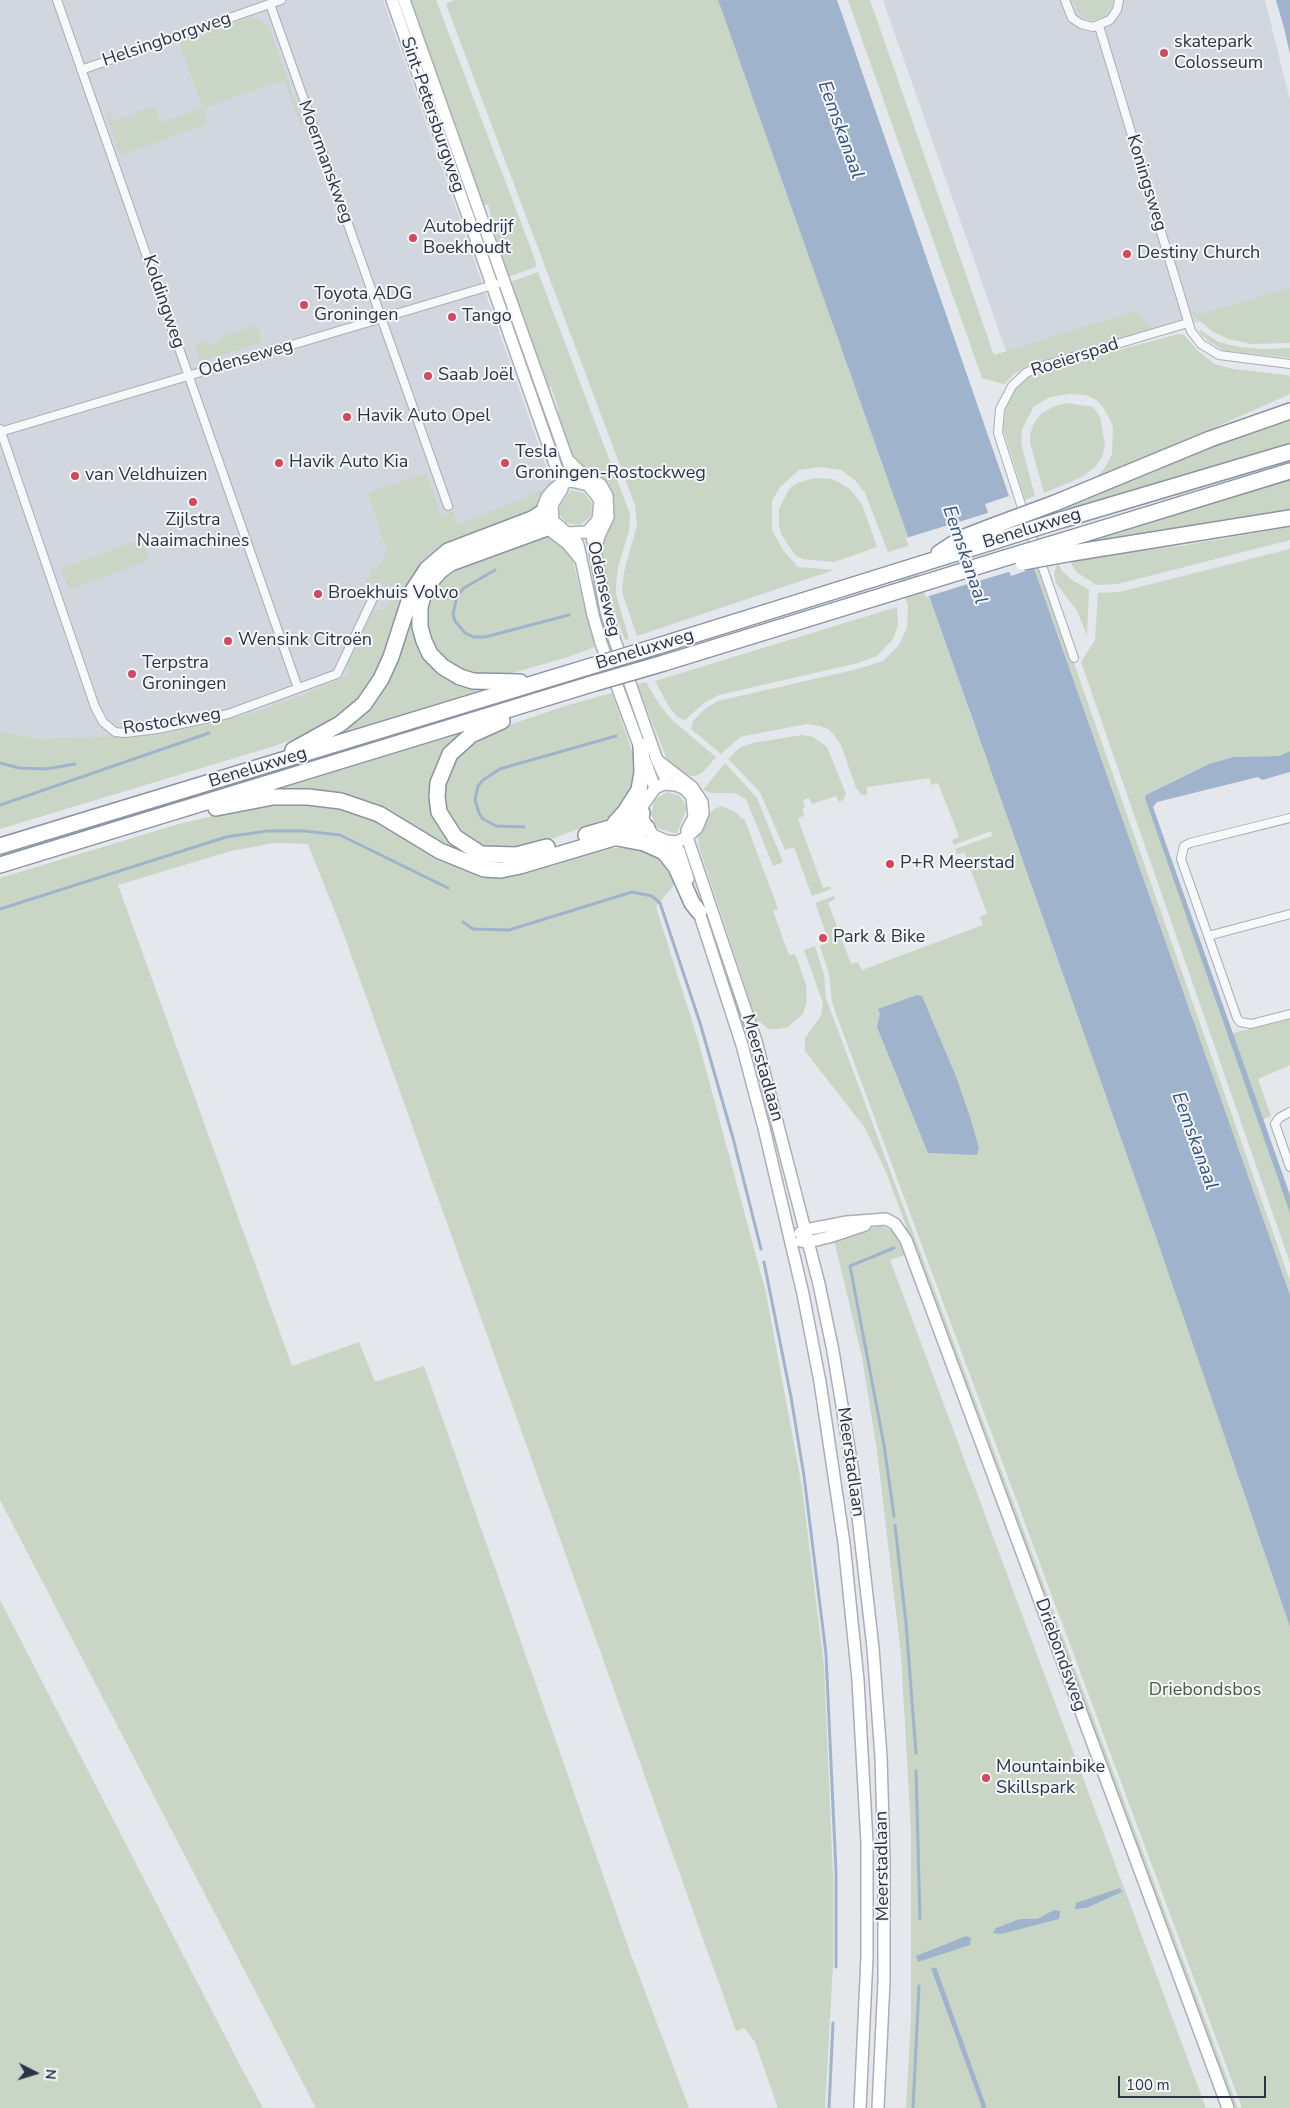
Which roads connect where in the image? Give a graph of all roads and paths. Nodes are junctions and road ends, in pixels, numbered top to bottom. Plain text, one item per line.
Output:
1 (57, 0) edge
2 (281, 0) edge
3 (392, 0) edge
4 (404, 0) edge
5 (1065, 0) edge
6 (1119, 0) edge
7 (270, 4) junction
8 (1099, 26) junction
9 (81, 70) junction
10 (503, 282) junction
11 (492, 286) junction
12 (381, 319) junction
13 (1188, 323) junction
14 (1280, 363) junction
15 (1290, 364) edge
16 (1290, 368) edge
17 (189, 376) junction
18 (1290, 401) edge
19 (1290, 411) edge
20 (0, 431) edge
21 (1233, 431) junction
22 (1290, 452) edge
23 (568, 460) junction
24 (1290, 471) edge
25 (575, 481) junction
26 (559, 486) junction
27 (448, 506) dead end
28 (543, 512) junction
29 (1290, 518) edge
30 (551, 526) junction
31 (590, 530) junction
32 (567, 537) junction
33 (1070, 546) junction
34 (594, 554) junction
35 (926, 562) junction
36 (376, 594) dead end
37 (1074, 658) dead end
38 (539, 682) junction
39 (298, 688) junction
40 (565, 693) junction
41 (641, 746) junction
42 (267, 765) junction
43 (673, 780) junction
44 (655, 788) junction
45 (642, 813) junction
46 (170, 814) junction
47 (1290, 818) edge
48 (647, 828) junction
49 (613, 832) junction
50 (687, 837) junction
51 (673, 842) junction
52 (0, 846) edge
53 (0, 865) edge
54 (699, 912) junction
55 (1290, 914) edge
56 (1208, 936) junction
57 (1290, 1014) edge
58 (1290, 1112) edge
59 (1290, 1167) edge
60 (876, 1220) junction
61 (805, 1230) junction
62 (790, 1240) junction
63 (808, 1242) junction
64 (860, 2108) edge
65 (878, 2108) edge
66 (1228, 2108) edge

1 - 9 street, Koldingweg
2 - 7 street, Helsingborgweg
3 - 11 main road, Sint-Petersburgweg
4 - 10 main road, Sint-Petersburgweg
5 - 8 street
6 - 8 street
7 - 9 street, Helsingborgweg
7 - 12 street, Moermanskweg
8 - 13 street, Koningsweg
9 - 17 street, Koldingweg
10 - 11 street, Odenseweg
10 - 23 main road
11 - 12 street, Odenseweg
11 - 26 main road
12 - 17 street, Odenseweg
12 - 27 street
13 - 14 street, Koningsweg
13 - 37 street, Roeierspad
14 - 15 street, Koningsweg
14 - 16 street, Koningsweg
17 - 20 street, Odenseweg
17 - 39 street, Koldingweg
18 - 21 highway
19 - 21 highway
20 - 39 street, Rostockweg
21 - 35 highway, bridge
22 - 35 highway, Beneluxweg, bridge
23 - 25 main road
23 - 34 main road
24 - 33 highway, Beneluxweg
25 - 26 main road
25 - 31 main road
26 - 28 main road
26 - 30 main road
28 - 30 main road
28 - 42 highway
29 - 33 highway
30 - 32 main road
30 - 38 highway
31 - 32 main road
31 - 34 main road, Odenseweg
32 - 41 main road, Odenseweg
33 - 40 highway, Beneluxweg, bridge
34 - 43 main road, Odenseweg
35 - 38 highway, Beneluxweg, bridge
36 - 39 street, Rostockweg
38 - 42 highway, Beneluxweg
40 - 46 highway, Beneluxweg
40 - 49 highway
41 - 44 main road, Odenseweg
41 - 49 highway
42 - 52 highway, Beneluxweg
43 - 44 main road
43 - 50 main road
44 - 45 main road
45 - 48 main road
45 - 49 highway
46 - 49 highway
46 - 53 highway, Beneluxweg
47 - 56 street
48 - 49 highway
48 - 51 main road
49 - 54 highway
50 - 51 main road
50 - 61 main road, Meerstadlaan
51 - 54 main road, Meerstadlaan
54 - 62 main road, Meerstadlaan
55 - 56 street
56 - 57 street
58 - 59 street
60 - 61 main road, Driebondsweg
60 - 63 main road
60 - 66 main road, Driebondsweg
61 - 62 main road, Driebondsweg
61 - 63 main road, Meerstadlaan
62 - 63 main road
62 - 64 main road, Meerstadlaan
63 - 65 main road, Meerstadlaan

